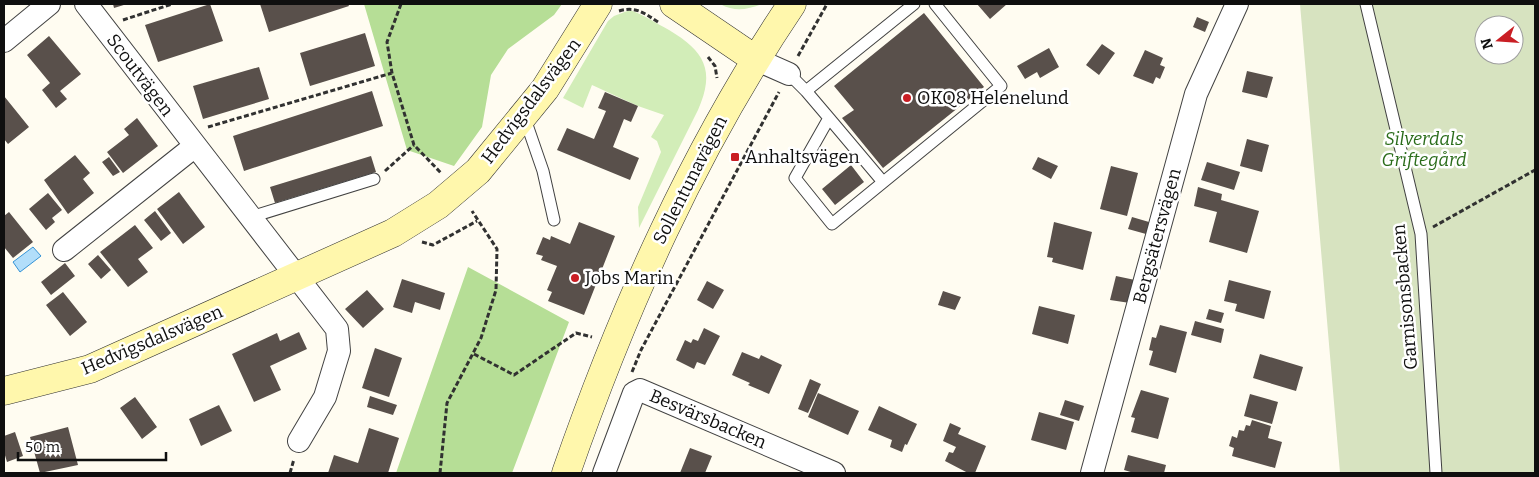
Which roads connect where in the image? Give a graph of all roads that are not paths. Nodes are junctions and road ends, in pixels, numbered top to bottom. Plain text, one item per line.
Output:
1 (49, 4) edge
2 (86, 4) edge
3 (792, 4) edge
4 (914, 4) edge
5 (935, 4) edge
6 (1237, 4) edge
7 (1366, 4) edge
8 (607, 8) edge
9 (668, 14) edge
10 (4, 41) edge
11 (755, 58) junction
12 (789, 74) joint
13 (806, 91) junction
14 (524, 115) junction
15 (829, 118) junction
16 (190, 140) junction
17 (374, 179) road end
18 (883, 182) junction
19 (252, 217) junction
20 (554, 220) dead end
21 (64, 250) dead end
22 (297, 277) junction
23 (4, 391) edge
24 (299, 441) dead end
25 (566, 473) edge
26 (604, 473) edge
27 (834, 473) edge
28 (1092, 473) edge
29 (1436, 473) edge

1 - 10 street
2 - 16 street, Scoutvägen
3 - 11 street, Sollentunavägen
4 - 13 lane
5 - 18 lane
6 - 28 street, Bergsätersvägen
7 - 29 lane, Garnisonsbacken
8 - 14 street, Hedvigsdalsvägen
9 - 11 street
11 - 12 street
11 - 25 street, Sollentunavägen
12 - 13 lane
13 - 15 lane
14 - 20 lane
14 - 22 street, Hedvigsdalsvägen
15 - 18 lane
15 - 18 lane
16 - 19 street, Scoutvägen
16 - 21 street
17 - 19 lane
19 - 22 street, Scoutvägen
22 - 23 street, Hedvigsdalsvägen
22 - 24 street
26 - 27 street, Besvärsbacken

